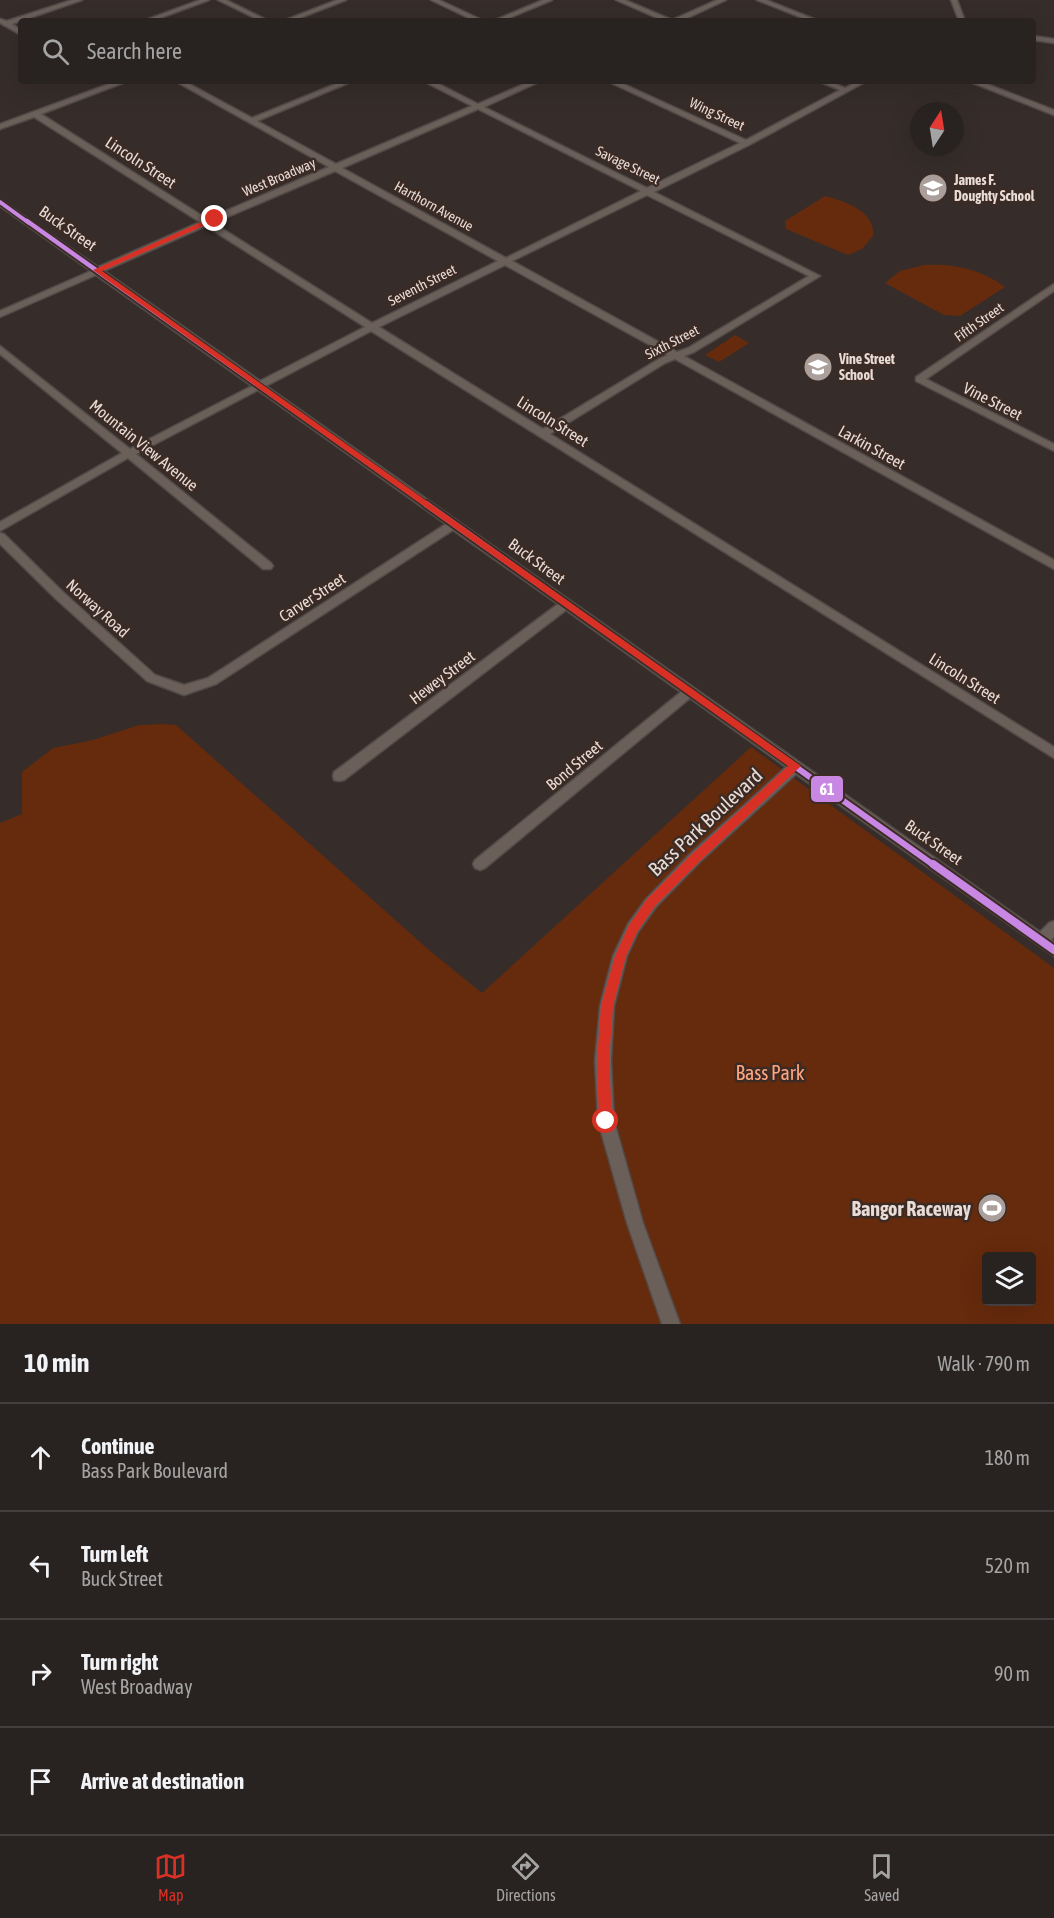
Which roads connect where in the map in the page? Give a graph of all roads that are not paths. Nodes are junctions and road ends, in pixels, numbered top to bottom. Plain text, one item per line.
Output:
1 (79, 0) edge
2 (207, 0) edge
3 (221, 0) edge
4 (343, 0) edge
5 (434, 0) edge
6 (549, 0) edge
7 (619, 0) edge
8 (723, 0) edge
9 (760, 0) edge
10 (954, 0) edge
11 (298, 17) joint
12 (155, 18) edge
13 (260, 18) edge
14 (295, 18) edge
15 (474, 18) edge
16 (504, 18) edge
17 (663, 18) edge
18 (682, 18) edge
19 (808, 18) edge
20 (961, 18) edge
21 (3, 22) edge
22 (18, 31) edge
23 (1036, 38) edge
24 (1054, 41) edge
25 (100, 84) edge
26 (116, 84) edge
27 (184, 84) edge
28 (342, 84) edge
29 (433, 84) edge
30 (530, 84) edge
31 (618, 84) edge
32 (830, 84) edge
33 (857, 84) edge
34 (980, 84) edge
35 (106, 88) junction
36 (845, 90) junction
37 (477, 106) junction
38 (1054, 113) edge
39 (35, 114) junction
40 (251, 121) junction
41 (1, 125) edge
42 (746, 143) junction
43 (336, 167) junction
44 (647, 190) junction
45 (0, 202) edge
46 (206, 223) junction
47 (505, 261) junction
48 (97, 270) junction
49 (816, 276) joint
50 (1054, 287) edge
51 (0, 314) edge
52 (372, 327) junction
53 (0, 349) edge
54 (676, 356) junction
55 (919, 379) joint
56 (260, 386) junction
57 (542, 434) junction
58 (1054, 448) edge
59 (128, 454) junction
60 (454, 524) junction
61 (0, 527) edge
62 (0, 537) edge
63 (1054, 565) edge
64 (267, 566) dead end
65 (566, 604) junction
66 (184, 690) joint
67 (690, 691) junction
68 (1054, 753) edge
69 (796, 766) junction
70 (339, 776) dead end
71 (480, 864) dead end
72 (1054, 927) edge
73 (1041, 941) junction
74 (1054, 950) edge
75 (671, 1324) edge

1 - 21 street
2 - 12 street
3 - 13 street
4 - 11 street
5 - 15 street
6 - 16 street
7 - 17 street
8 - 18 street
9 - 19 street
10 - 20 street
11 - 14 street
21 - 22 street
23 - 24 street
25 - 35 street
26 - 35 street
27 - 40 street, Harthorn Avenue
28 - 40 street
29 - 37 street, Savage Street
30 - 37 street, West Broadway
31 - 42 street, Wing Street
32 - 36 street
33 - 36 street, Seventh Street
34 - 38 street
35 - 39 street
36 - 42 street, Seventh Street
37 - 43 street, West Broadway
37 - 44 street, Savage Street
39 - 41 street
39 - 46 street, Lincoln Street
40 - 43 street, Harthorn Avenue
42 - 44 street, Seventh Street
43 - 46 street, West Broadway
43 - 47 street, Harthorn Avenue
44 - 47 street, Seventh Street
44 - 49 street, Savage Street
45 - 48 street, Buck Street
46 - 48 street, West Broadway
46 - 52 street, Lincoln Street
47 - 52 street, Seventh Street
47 - 54 street, Harthorn Avenue
48 - 51 street, West Broadway
48 - 56 street, Buck Street
49 - 54 street, Sixth Street
50 - 55 street, Fifth Street
52 - 56 street, Seventh Street
52 - 57 street, Lincoln Street
53 - 59 street, Mountain View Avenue
54 - 57 street, Sixth Street
54 - 63 street, Larkin Street
55 - 58 street, Vine Street
56 - 59 street, Seventh Street
56 - 60 street, Buck Street
57 - 68 street, Lincoln Street
59 - 61 street, Seventh Street
59 - 64 street, Mountain View Avenue
60 - 65 street, Buck Street
60 - 66 street, Carver Street
62 - 66 street, Norway Road
65 - 67 street, Buck Street
65 - 70 street, Hewey Street
67 - 69 street, Buck Street
67 - 71 street, Bond Street
69 - 73 street, Buck Street
69 - 75 street, Bass Park Boulevard
72 - 73 street
73 - 74 street, Buck Street

